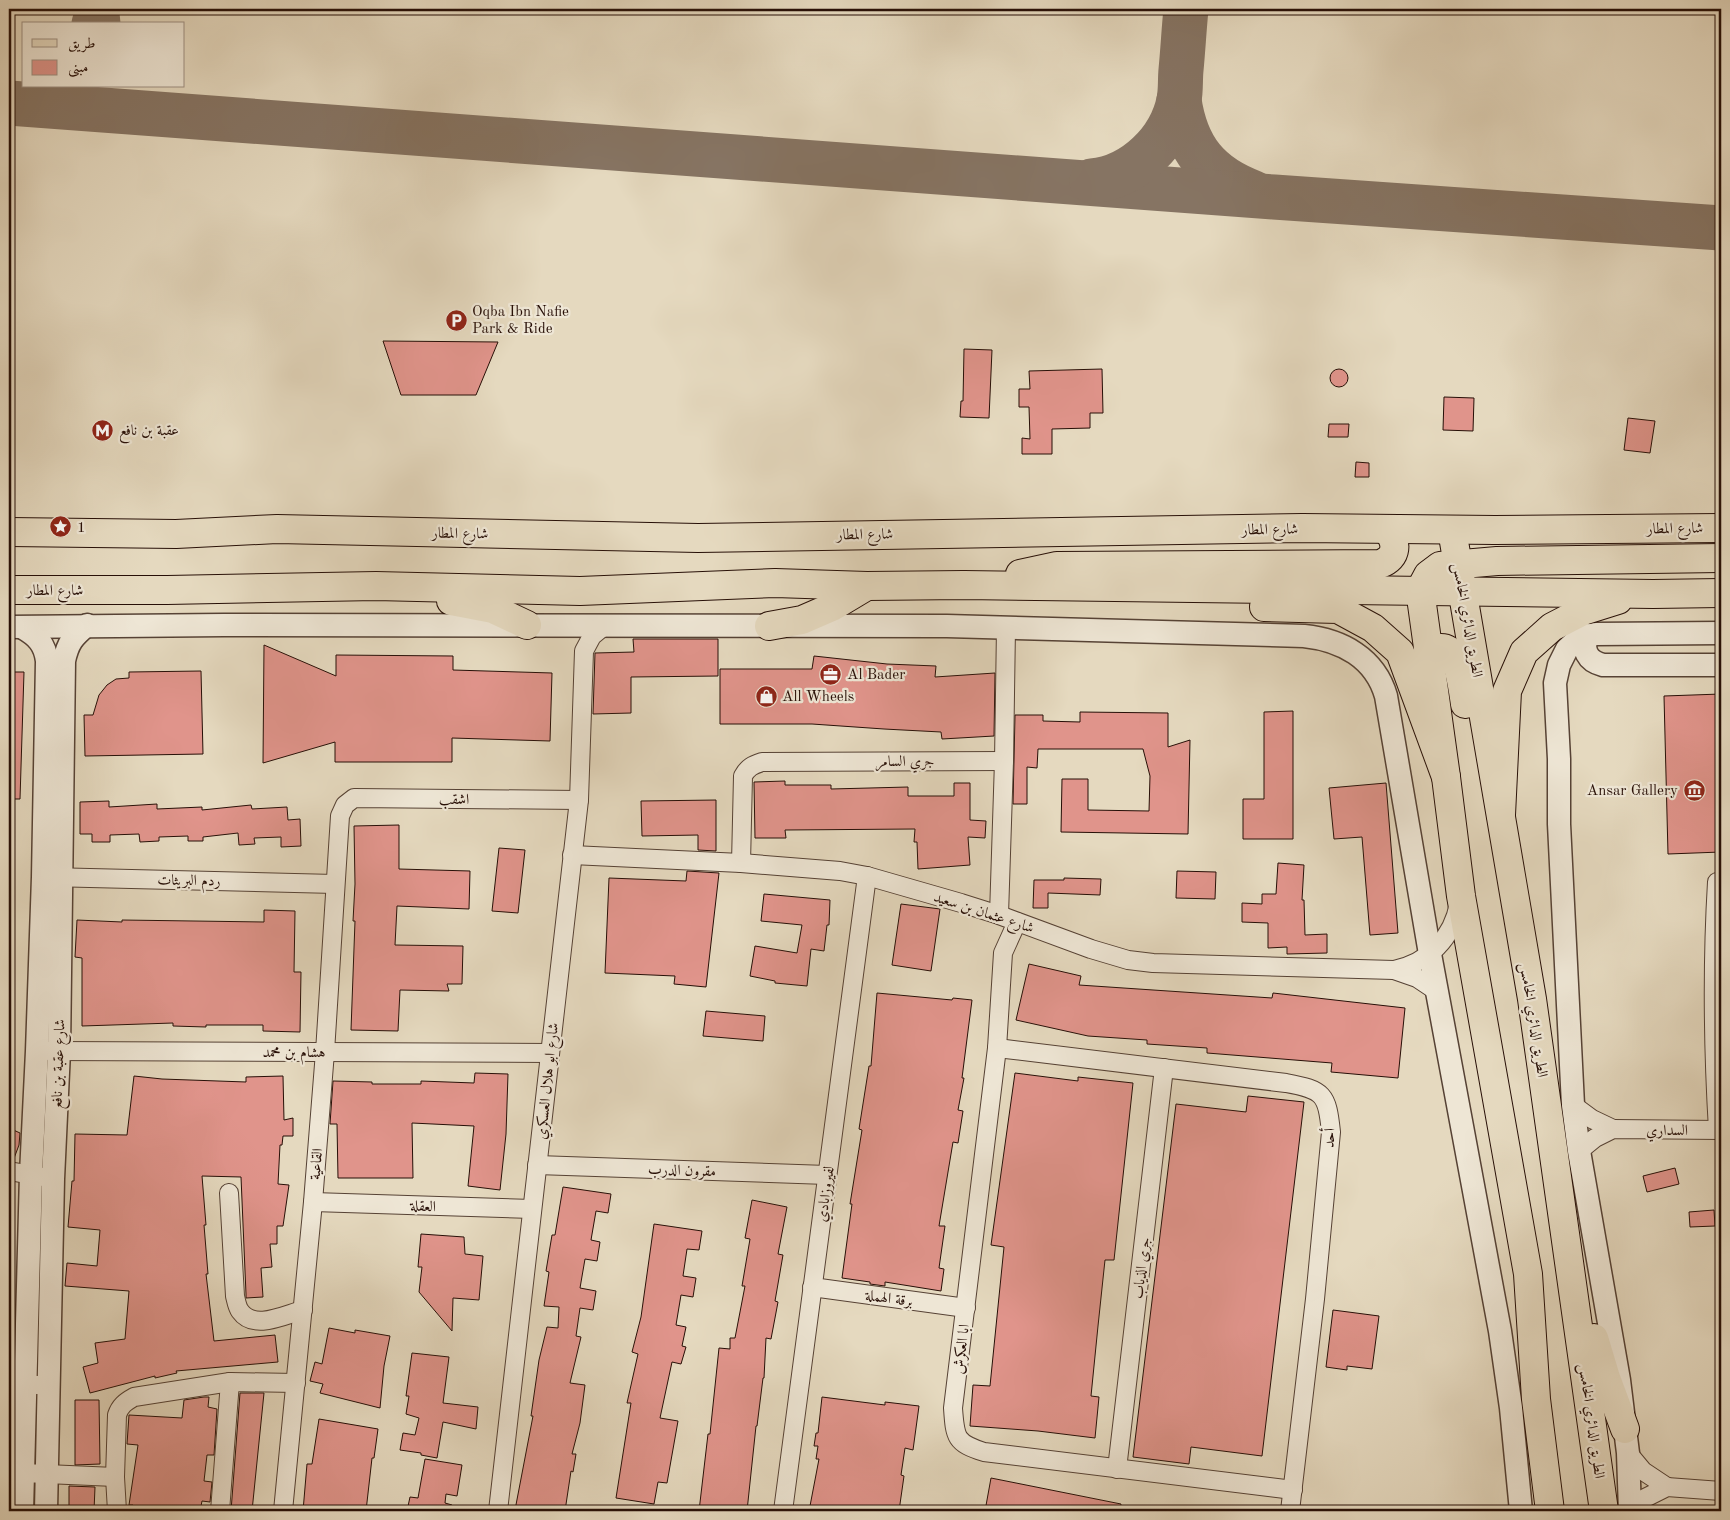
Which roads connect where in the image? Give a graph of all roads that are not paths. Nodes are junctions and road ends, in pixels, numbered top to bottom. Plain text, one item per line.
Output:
1 (1721, 528) edge
2 (1386, 530) junction
3 (1452, 530) junction
4 (9, 532) edge
5 (1721, 558) edge
6 (1458, 564) junction
7 (964, 585) junction
8 (376, 586) junction
9 (867, 586) junction
10 (1148, 587) junction
11 (9, 590) edge
12 (1420, 590) junction
13 (1463, 591) junction
14 (1721, 593) edge
15 (1653, 594) junction
16 (87, 625) junction
17 (527, 625) junction
18 (564, 626) junction
19 (604, 626) junction
20 (769, 626) junction
21 (1006, 627) junction
22 (16, 628) edge
23 (1721, 633) edge
24 (1587, 635) junction
25 (584, 651) junction
26 (1428, 651) junction
27 (1721, 665) edge
28 (1004, 761) junction
29 (1446, 777) junction
30 (578, 800) junction
31 (1501, 815) junction
32 (340, 816) joint
33 (572, 855) junction
34 (741, 863) junction
35 (867, 876) junction
36 (52, 877) junction
37 (1717, 882) dead end
38 (335, 884) junction
39 (1461, 896) junction
40 (999, 915) junction
41 (1017, 922) junction
42 (1523, 948) junction
43 (1430, 954) junction
44 (1394, 970) junction
45 (1438, 992) junction
46 (997, 1048) junction
47 (48, 1051) junction
48 (325, 1052) junction
49 (550, 1053) junction
50 (1164, 1068) junction
51 (1573, 1105) junction
52 (1613, 1129) junction
53 (1719, 1130) edge
54 (1579, 1151) junction
55 (537, 1165) junction
56 (9, 1171) edge
57 (31, 1174) junction
58 (827, 1175) junction
59 (53, 1179) junction
60 (229, 1193) dead end
61 (313, 1202) junction
62 (532, 1209) junction
63 (1573, 1284) junction
64 (812, 1287) junction
65 (966, 1308) junction
66 (302, 1310) junction
67 (230, 1382) junction
68 (296, 1383) junction
69 (17, 1384) edge
70 (49, 1386) junction
71 (1627, 1441) junction
72 (1117, 1469) junction
73 (23, 1473) junction
74 (47, 1474) junction
75 (115, 1477) junction
76 (1666, 1487) junction
77 (1293, 1490) junction
78 (1721, 1490) edge
79 (22, 1511) edge
80 (46, 1511) edge
81 (116, 1511) edge
82 (220, 1511) edge
83 (283, 1511) edge
84 (498, 1511) edge
85 (783, 1511) edge
86 (1290, 1511) edge
87 (1521, 1511) edge
88 (1550, 1511) edge
89 (1604, 1511) edge
90 (1630, 1511) edge
91 (1635, 1511) edge

1 - 3 main road, شارع المطار
2 - 3 main road, شارع المطار
2 - 4 main road, شارع المطار
2 - 7 main road
3 - 6 main road, الطريق الدائري الخامس
5 - 6 main road
6 - 12 main road
6 - 13 main road, الطريق الدائري الخامس
7 - 9 main road, شارع المطار
7 - 10 main road, شارع المطار
8 - 9 main road, شارع المطار
8 - 11 main road, شارع المطار
8 - 17 main road
9 - 20 main road
10 - 12 main road, شارع المطار
10 - 29 main road
12 - 13 main road, شارع المطار
12 - 26 main road
13 - 15 main road, شارع المطار
13 - 31 main road, الطريق الدائري الخامس
14 - 15 main road, شارع المطار
15 - 31 main road
16 - 17 street
16 - 22 street
16 - 36 street, شارع عقبة بن نافع
17 - 18 street
18 - 19 street
18 - 25 street
19 - 20 street
19 - 25 street
20 - 21 street
21 - 28 street
21 - 43 street
22 - 36 street, شارع عقبة بن نافع
23 - 24 street
24 - 27 street
24 - 51 street, الطريق الدائري الخامس
25 - 30 street, شارع ابو هلال العسكري
26 - 29 main road
26 - 42 main road
28 - 34 street, جري السامر
28 - 40 street
29 - 39 main road
30 - 32 street, اشقب
30 - 33 street, شارع ابو هلال العسكري
31 - 42 main road, الطريق الدائري الخامس
32 - 38 street, القاعية
33 - 34 street, شارع عثمان بن سعيد
33 - 49 street, شارع ابو هلال العسكري
34 - 35 street, شارع عثمان بن سعيد
35 - 40 street, شارع عثمان بن سعيد
35 - 58 street, لفيروزابادي
36 - 38 street, ردم البريثات
36 - 47 street, شارع عقبة بن نافع
37 - 53 street
38 - 48 street, القاعية
39 - 43 street, شارع عثمان بن سعيد
39 - 88 main road
40 - 41 street, شارع عثمان بن سعيد
41 - 44 street, شارع عثمان بن سعيد
41 - 46 street, ابا العكرش
42 - 63 main road, الطريق الدائري الخامس
43 - 44 street, شارع عثمان بن سعيد
43 - 45 street
44 - 45 street, شارع عثمان بن سعيد
45 - 87 street
46 - 50 street, أحد
46 - 65 street, ابا العكرش
47 - 48 street, هشام بن محمد
47 - 57 street, شارع عقبة بن نافع
47 - 59 street, شارع عقبة بن نافع
48 - 49 street, هشام بن محمد
48 - 61 street, القاعية
49 - 55 street, شارع ابو هلال العسكري
50 - 72 street, جري الذياب
50 - 77 street, أحد
51 - 52 street, السداري
51 - 54 street, الطريق الدائري الخامس
52 - 53 street, السداري
52 - 54 street, السداري
54 - 71 street, الطريق الدائري الخامس
55 - 58 street, مقرون الدرب
55 - 62 street, شارع ابو هلال العسكري
56 - 57 street
57 - 59 street
57 - 69 street, شارع عقبة بن نافع
58 - 64 street, لفيروزابادي
59 - 70 street, شارع عقبة بن نافع
60 - 66 street
61 - 62 street, العقلة
61 - 66 street, القاعية
62 - 84 street, شارع ابو هلال العسكري
63 - 71 main road
63 - 89 main road, الطريق الدائري الخامس
64 - 65 street, برقة الهملة
64 - 85 street, لفيروزابادي
65 - 72 street, ابا العكرش
66 - 68 street, القاعية
67 - 68 street
67 - 75 street
67 - 82 street
68 - 83 street, القاعية
69 - 70 street
69 - 73 street, شارع عقبة بن نافع
70 - 74 street, شارع عقبة بن نافع
71 - 76 street
71 - 90 street, الطريق الدائري الخامس
72 - 77 street, ابا العكرش
73 - 74 street
73 - 79 street, شارع عقبة بن نافع
74 - 75 street
74 - 80 street, شارع عقبة بن نافع
75 - 81 street
76 - 78 street
76 - 91 street
77 - 86 street, أحد

